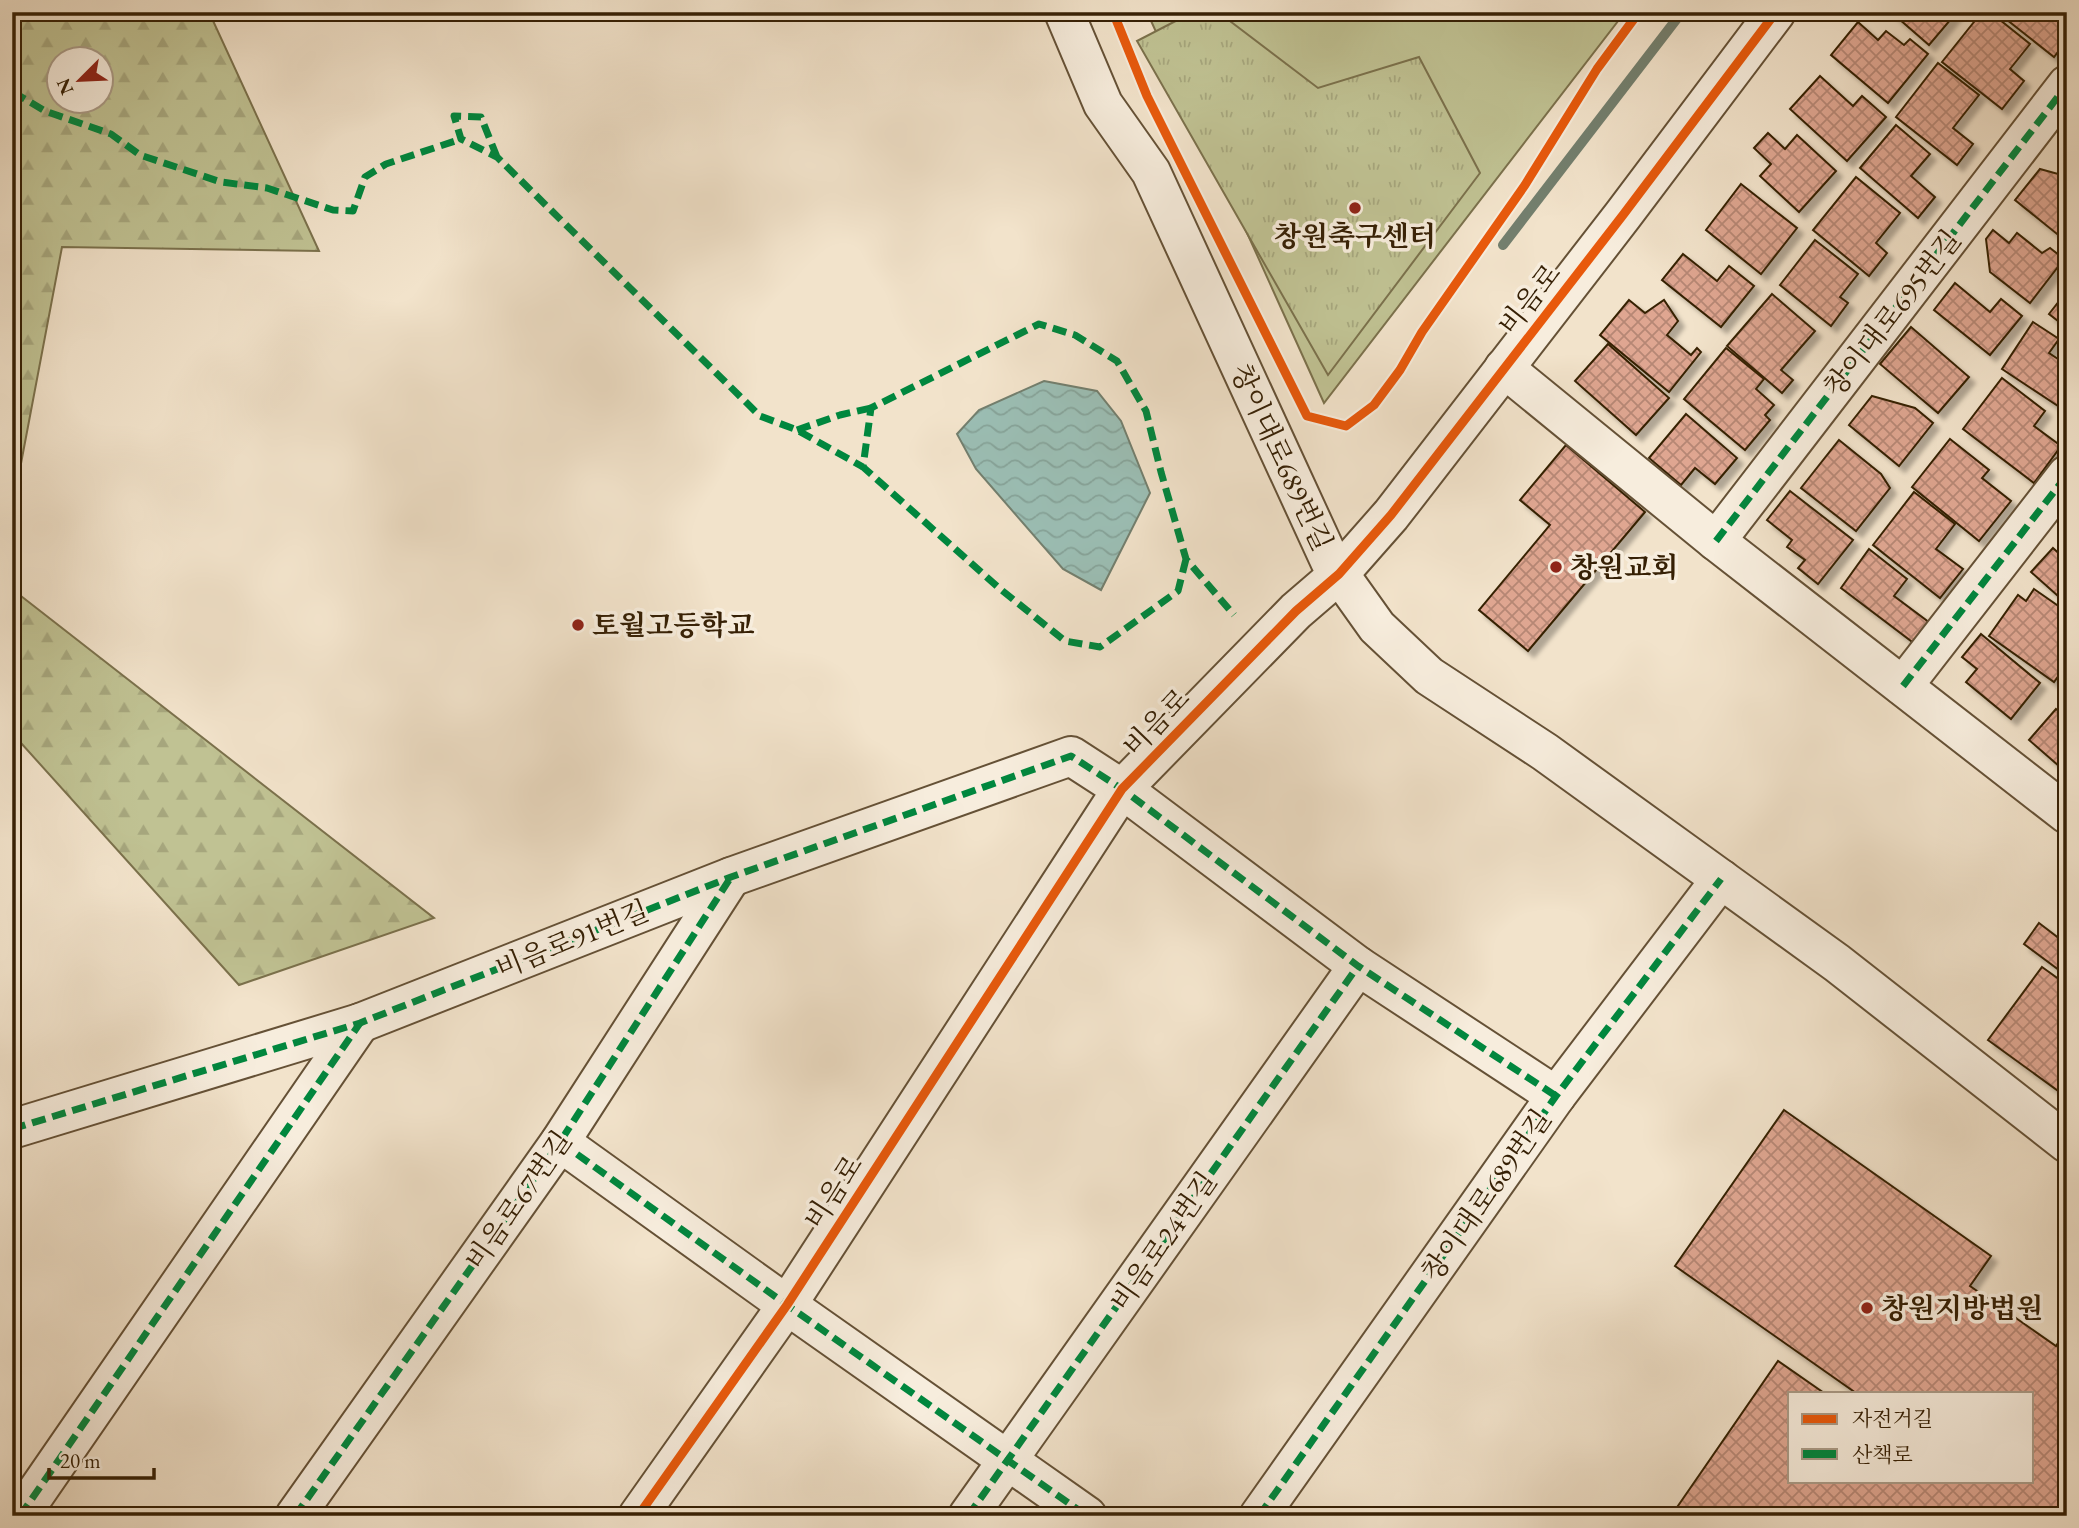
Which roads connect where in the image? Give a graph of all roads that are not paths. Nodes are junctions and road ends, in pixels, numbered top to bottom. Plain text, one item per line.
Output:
1 (1064, 12) edge
2 (1776, 12) edge
3 (2067, 85) edge
4 (1504, 368) junction
5 (2067, 474) edge
6 (1716, 541) junction
7 (1339, 574) junction
8 (1903, 686) junction
9 (1122, 789) junction
10 (2067, 814) edge
11 (731, 877) junction
12 (1721, 880) junction
13 (1358, 966) junction
14 (360, 1023) junction
15 (1556, 1096) junction
16 (12, 1129) edge
17 (560, 1142) junction
18 (2067, 1143) edge
19 (787, 1305) junction
20 (1008, 1460) junction
21 (19, 1513) edge
22 (296, 1516) edge
23 (638, 1516) edge
24 (968, 1516) edge
25 (1087, 1516) edge
26 (1259, 1516) edge

1 - 7 street, 창이대로689번길
2 - 4 street, 비음로
3 - 6 street, 창이대로695번길
4 - 6 street
4 - 7 street, 비음로
5 - 8 street
6 - 8 street
7 - 9 street, 비음로
7 - 12 street, 창이대로689번길
8 - 10 street
9 - 11 street, 비음로91번길
9 - 13 street, 비음로
9 - 19 street, 비음로
11 - 14 street, 비음로91번길
11 - 17 street, 비음로67번길
12 - 15 street, 창이대로689번길
12 - 18 street, 창이대로689번길
13 - 15 street, 비음로
13 - 20 street, 비음로24번길
14 - 16 street, 비음로91번길
14 - 21 street
15 - 26 street, 창이대로689번길
17 - 19 street
17 - 22 street, 비음로67번길
19 - 20 street
19 - 23 street, 비음로
20 - 24 street, 비음로24번길
20 - 25 street

